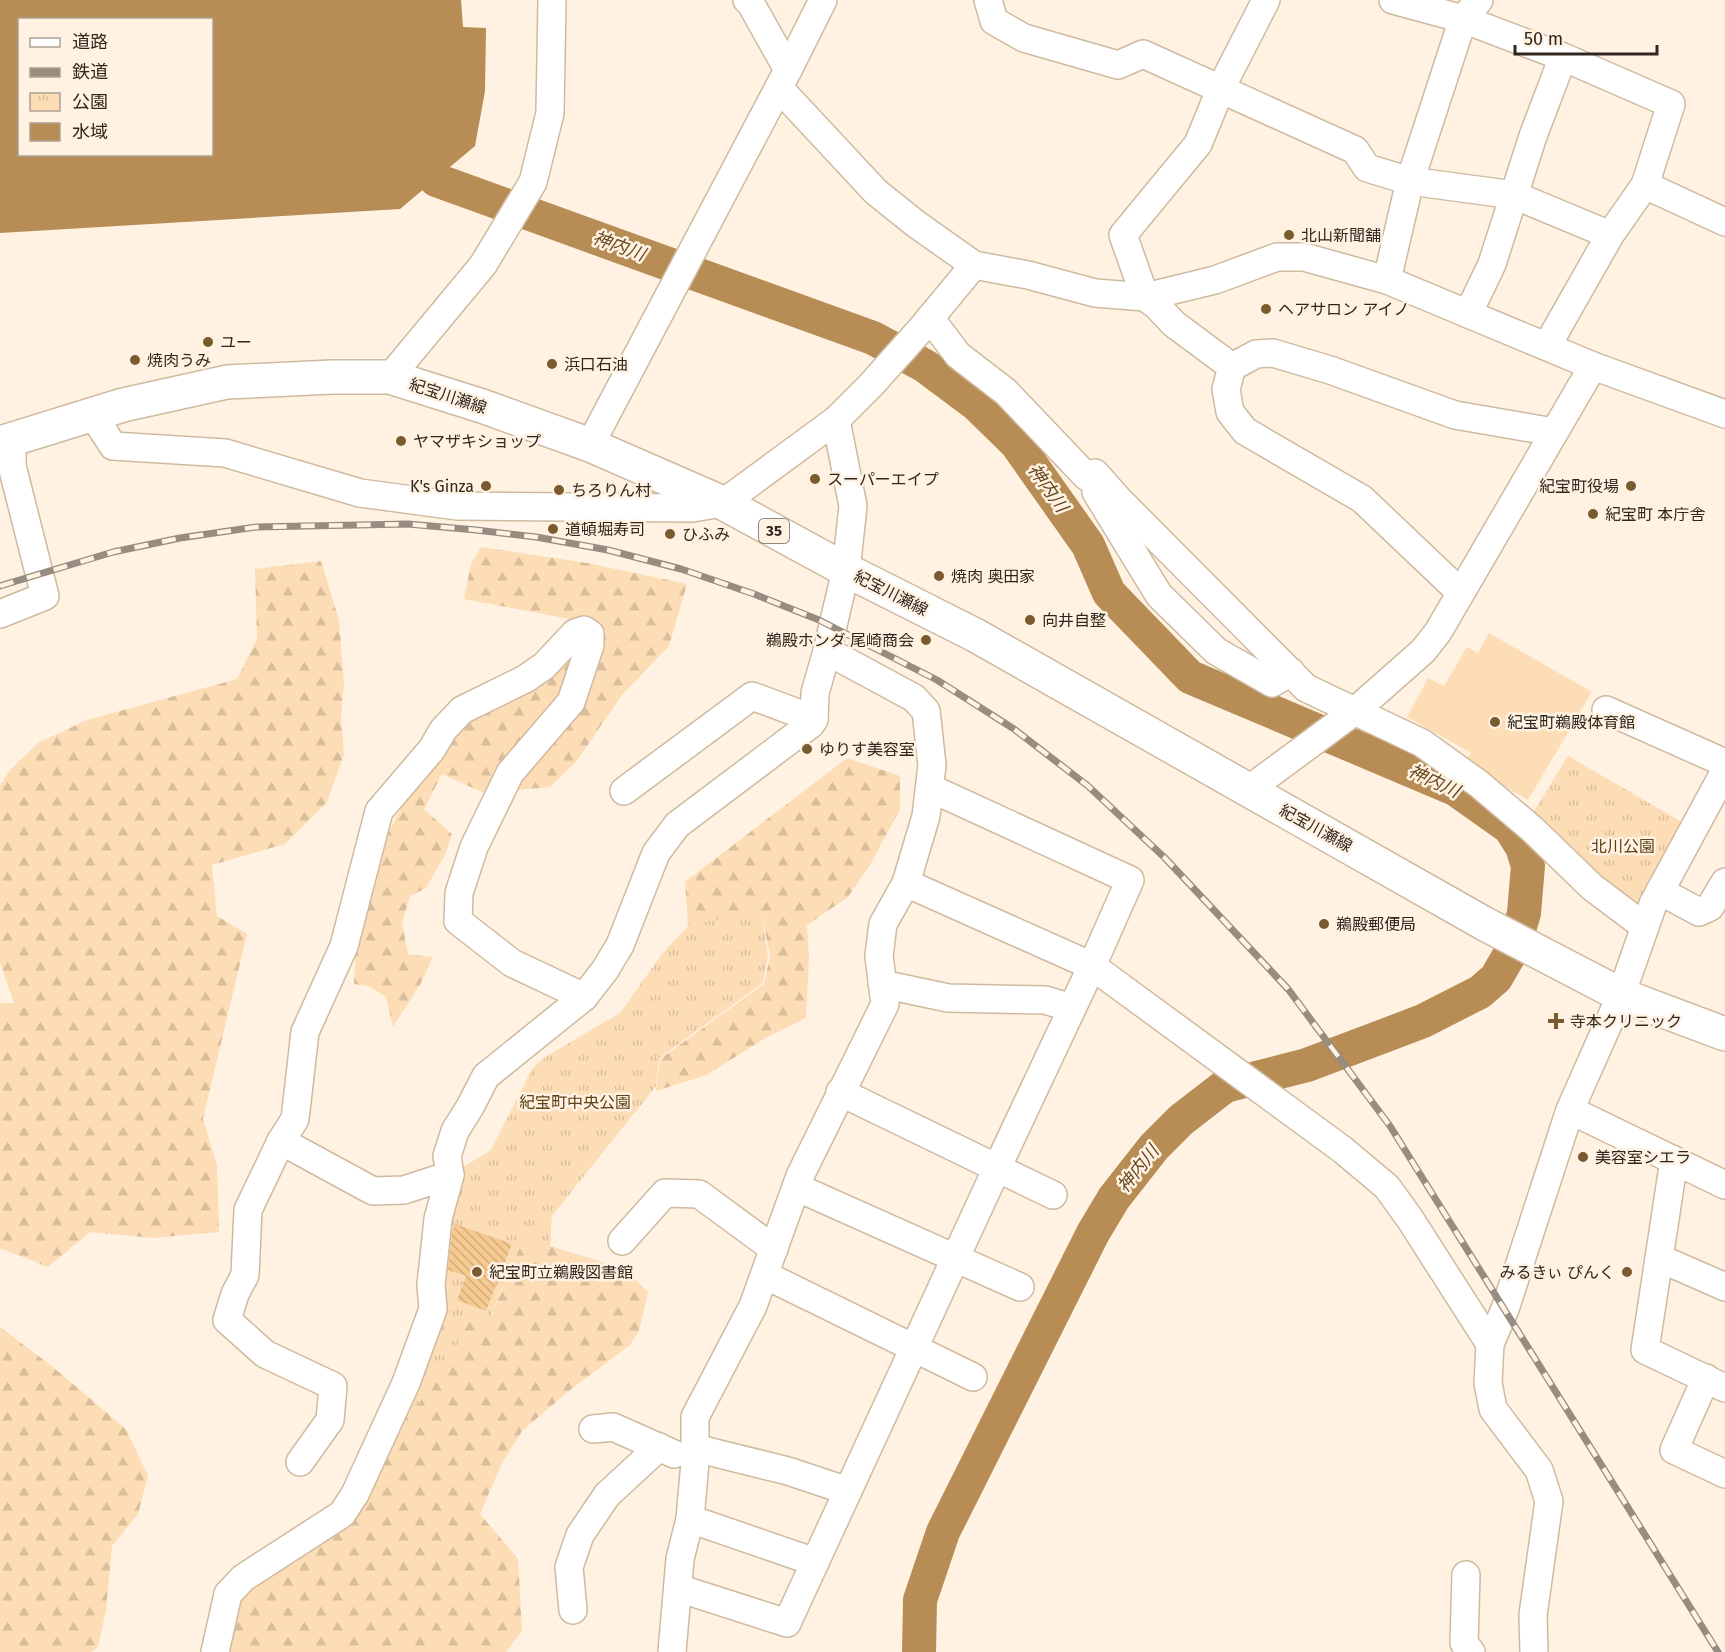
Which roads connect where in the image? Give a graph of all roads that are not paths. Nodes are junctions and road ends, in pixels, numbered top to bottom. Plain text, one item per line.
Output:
1 (552, 0) edge
2 (747, 0) edge
3 (823, 0) edge
4 (988, 0) edge
5 (1266, 0) edge
6 (1393, 0) edge
7 (1471, 10) edge
8 (1563, 57) junction
9 (784, 79) junction
10 (1221, 88) junction
11 (1410, 181) junction
12 (1645, 185) junction
13 (1514, 195) junction
14 (1725, 222) edge
15 (1610, 235) junction
16 (974, 265) junction
17 (1387, 280) junction
18 (1144, 297) junction
19 (1468, 314) junction
20 (926, 323) junction
21 (1547, 346) junction
22 (1232, 366) junction
23 (1593, 366) junction
24 (390, 377) junction
25 (1725, 414) edge
26 (93, 415) junction
27 (836, 420) junction
28 (1554, 432) junction
29 (6, 441) edge
30 (590, 445) junction
31 (1087, 477) junction
32 (723, 503) junction
33 (846, 570) junction
34 (1460, 592) junction
35 (0, 614) edge
36 (827, 651) junction
37 (1291, 672) junction
38 (1606, 710) dead end
39 (1356, 711) junction
40 (814, 719) junction
41 (1725, 763) edge
42 (1725, 771) edge
43 (930, 788) junction
44 (1248, 790) junction
45 (624, 791) dead end
46 (1725, 882) edge
47 (906, 883) junction
48 (1660, 891) junction
49 (1645, 927) junction
50 (1092, 966) junction
51 (882, 984) junction
52 (1621, 995) junction
53 (584, 997) junction
54 (1072, 1008) junction
55 (1725, 1034) edge
56 (840, 1092) junction
57 (1570, 1110) junction
58 (281, 1141) junction
59 (1674, 1160) junction
60 (997, 1168) junction
61 (450, 1175) junction
62 (1725, 1185) edge
63 (796, 1187) junction
64 (1053, 1195) dead end
65 (622, 1241) dead end
66 (774, 1249) junction
67 (955, 1258) junction
68 (1659, 1258) junction
69 (765, 1275) junction
70 (1020, 1287) dead end
71 (1725, 1287) edge
72 (1490, 1344) junction
73 (913, 1348) junction
74 (973, 1377) dead end
75 (1715, 1383) edge
76 (592, 1429) dead end
77 (659, 1448) junction
78 (695, 1455) junction
79 (300, 1461) dead end
80 (1725, 1474) edge
81 (848, 1491) junction
82 (690, 1519) junction
83 (815, 1562) junction
84 (1466, 1575) dead end
85 (678, 1588) junction
86 (573, 1610) dead end
87 (215, 1652) edge
88 (672, 1652) edge
89 (1471, 1652) edge
90 (1534, 1652) edge

1 - 24 street
2 - 9 street
3 - 9 street
4 - 10 street
5 - 10 street
6 - 7 street
7 - 8 street
7 - 11 street
8 - 12 street
8 - 13 street
9 - 16 street
9 - 30 street
10 - 11 street
10 - 18 street
11 - 13 street
11 - 17 street
12 - 14 street
12 - 15 street
13 - 15 street
13 - 19 street
15 - 21 street
16 - 18 street
16 - 20 street
17 - 18 street
17 - 19 street
18 - 22 street
19 - 21 street
20 - 27 street
20 - 31 street
21 - 23 street
22 - 28 street
22 - 34 street
23 - 25 street
23 - 28 street
24 - 26 main road, 紀宝川瀬線 / 35
24 - 30 main road, 紀宝川瀬線 / 35
26 - 29 main road, 紀宝川瀬線 / 35
26 - 32 street
27 - 32 street
27 - 33 street
28 - 34 street
29 - 35 street
30 - 32 main road, 紀宝川瀬線 / 35
31 - 37 street
31 - 37 street
32 - 33 main road, 紀宝川瀬線 / 35
33 - 36 street
33 - 44 main road, 紀宝川瀬線 / 35
34 - 39 street
36 - 40 street
36 - 43 street
37 - 39 street
38 - 41 street
39 - 44 street
39 - 49 street
40 - 45 street
40 - 53 street
42 - 48 street
43 - 47 street
43 - 50 street
44 - 52 main road, 紀宝川瀬線 / 35
46 - 48 street
47 - 50 street
47 - 51 street
48 - 49 street
49 - 52 street
50 - 54 street
50 - 72 street
51 - 54 street
51 - 56 street
52 - 55 main road, 紀宝川瀬線 / 35
52 - 57 street
53 - 58 street
53 - 61 street
54 - 60 street
56 - 60 street
56 - 63 street
57 - 59 street
57 - 72 street
58 - 61 street
58 - 79 street
59 - 62 street
59 - 68 street
60 - 64 street
60 - 67 street
61 - 87 street
63 - 66 street
63 - 67 street
65 - 66 street
66 - 69 street
67 - 70 street
67 - 73 street
68 - 71 street
68 - 75 street
69 - 73 street
69 - 78 street
72 - 90 street
73 - 74 street
73 - 81 street
75 - 80 street
76 - 77 street
77 - 78 street
77 - 86 street
78 - 81 street
78 - 82 street
81 - 83 street
82 - 83 street
82 - 85 street
83 - 85 street
84 - 89 street
85 - 88 street

